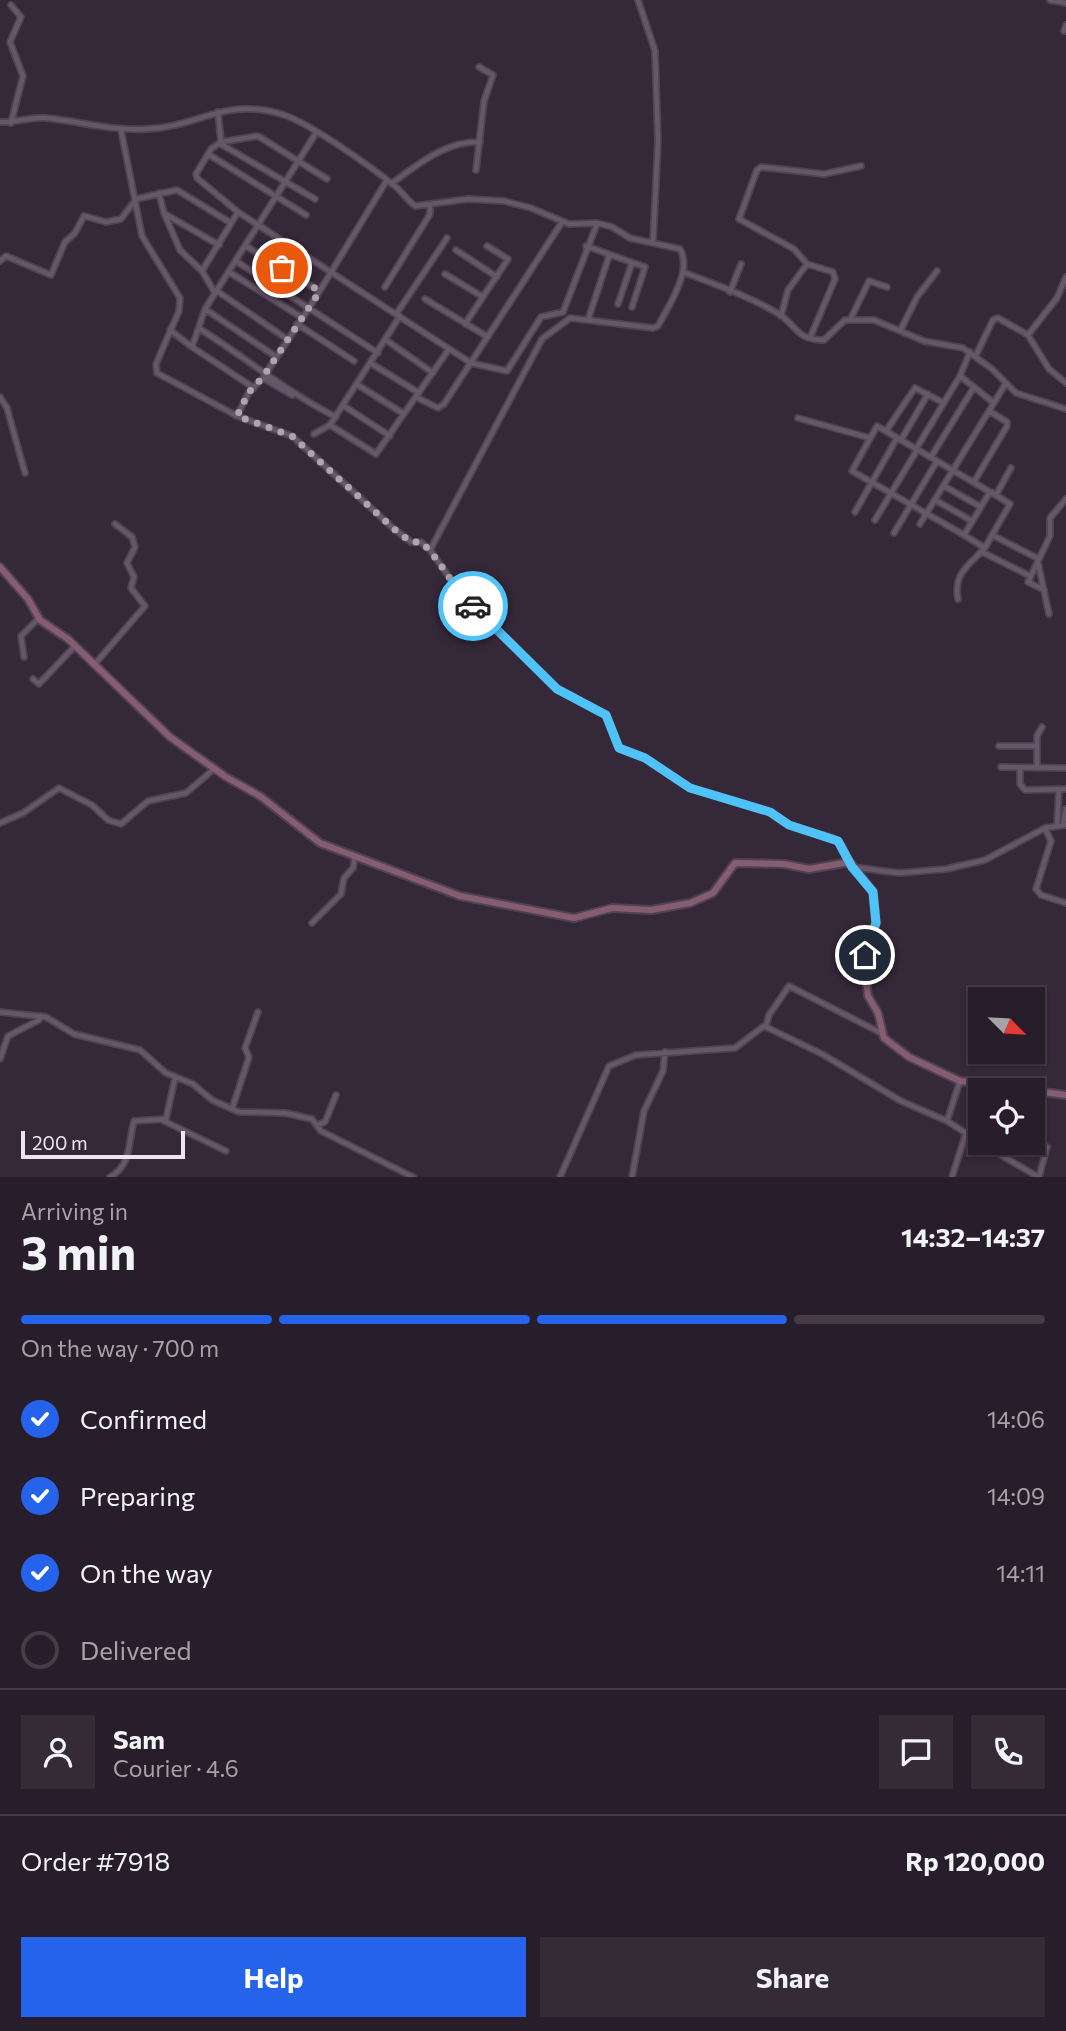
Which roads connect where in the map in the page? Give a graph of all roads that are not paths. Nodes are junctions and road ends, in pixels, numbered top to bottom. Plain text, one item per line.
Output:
1 (638, 0) edge
2 (1050, 0) edge
3 (1066, 3) edge
4 (11, 5) dead end
5 (480, 68) dead end
6 (218, 112) junction
7 (0, 122) edge
8 (11, 123) junction
9 (121, 130) junction
10 (316, 133) junction
11 (220, 142) junction
12 (480, 142) junction
13 (208, 154) junction
14 (300, 161) junction
15 (861, 166) dead end
16 (476, 170) dead end
17 (327, 178) dead end
18 (286, 182) junction
19 (389, 182) junction
20 (159, 193) junction
21 (276, 196) junction
22 (135, 199) junction
23 (315, 199) dead end
24 (430, 206) junction
25 (238, 212) junction
26 (164, 213) junction
27 (306, 215) dead end
28 (562, 222) junction
29 (231, 223) junction
30 (258, 223) junction
31 (597, 223) junction
32 (447, 239) dead end
33 (653, 242) junction
34 (219, 245) junction
35 (246, 246) junction
36 (488, 246) dead end
37 (586, 246) junction
38 (456, 250) dead end
39 (609, 256) junction
40 (0, 261) edge
41 (236, 261) junction
42 (632, 263) junction
43 (741, 264) dead end
44 (807, 264) junction
45 (202, 271) junction
46 (332, 271) junction
47 (937, 271) dead end
48 (229, 272) junction
49 (682, 272) junction
50 (445, 274) dead end
51 (497, 277) junction
52 (1066, 277) edge
53 (385, 286) dead end
54 (887, 288) dead end
55 (318, 290) junction
56 (216, 292) junction
57 (730, 292) junction
58 (483, 298) junction
59 (425, 299) dead end
60 (618, 304) dead end
61 (307, 306) junction
62 (632, 307) dead end
63 (205, 309) junction
64 (399, 315) junction
65 (781, 316) junction
66 (301, 317) junction
67 (851, 318) junction
68 (588, 320) junction
69 (297, 324) junction
70 (465, 324) junction
71 (200, 329) junction
72 (170, 330) junction
73 (900, 331) junction
74 (1028, 335) junction
75 (488, 337) junction
76 (810, 338) junction
77 (286, 339) junction
78 (386, 340) junction
79 (192, 347) junction
80 (449, 349) junction
81 (973, 353) junction
82 (378, 354) junction
83 (275, 356) junction
84 (354, 361) dead end
85 (471, 363) junction
86 (372, 364) junction
87 (433, 373) junction
88 (264, 375) junction
89 (960, 376) junction
90 (1006, 383) junction
91 (1066, 383) edge
92 (358, 385) junction
93 (974, 387) junction
94 (254, 388) junction
95 (928, 394) junction
96 (417, 395) junction
97 (0, 397) edge
98 (944, 403) junction
99 (994, 403) junction
100 (344, 406) junction
101 (1066, 409) edge
102 (989, 411) junction
103 (404, 414) junction
104 (237, 416) junction
105 (336, 417) junction
106 (798, 418) dead end
107 (330, 425) junction
108 (886, 431) junction
109 (314, 435) dead end
110 (390, 436) junction
111 (870, 438) junction
112 (899, 439) junction
113 (917, 449) junction
114 (931, 457) junction
115 (937, 461) junction
116 (1011, 468) dead end
117 (953, 470) junction
118 (25, 473) dead end
119 (872, 483) junction
120 (974, 483) junction
121 (944, 486) junction
122 (990, 492) junction
123 (891, 494) junction
124 (996, 495) junction
125 (1066, 499) edge
126 (935, 500) junction
127 (910, 505) junction
128 (981, 507) junction
129 (855, 512) dead end
130 (926, 514) junction
131 (875, 520) dead end
132 (972, 521) junction
133 (116, 524) dead end
134 (920, 524) dead end
135 (894, 533) dead end
136 (964, 535) junction
137 (992, 535) junction
138 (430, 550) junction
139 (984, 550) junction
140 (1037, 558) junction
141 (0, 567) edge
142 (1030, 576) junction
143 (1045, 591) junction
144 (958, 599) dead end
145 (1049, 614) dead end
146 (39, 618) junction
147 (75, 647) junction
148 (24, 657) dead end
149 (93, 666) junction
150 (33, 679) dead end
151 (1042, 727) dead end
152 (999, 746) dead end
153 (1037, 746) junction
154 (1001, 767) dead end
155 (1020, 768) junction
156 (1037, 768) junction
157 (1066, 768) edge
158 (214, 769) junction
159 (1059, 789) junction
160 (1066, 789) edge
161 (1066, 809) edge
162 (0, 823) edge
163 (1062, 825) edge
164 (1045, 828) junction
165 (355, 856) junction
166 (851, 865) junction
167 (1065, 901) edge
168 (312, 923) dead end
169 (0, 1012) edge
170 (258, 1012) dead end
171 (41, 1016) junction
172 (766, 1026) junction
173 (881, 1033) junction
174 (665, 1052) junction
175 (0, 1059) edge
176 (175, 1078) junction
177 (960, 1081) junction
178 (336, 1095) dead end
179 (1066, 1095) edge
180 (232, 1110) junction
181 (164, 1121) junction
182 (947, 1121) junction
183 (317, 1125) junction
184 (966, 1133) joint
185 (1047, 1147) dead end
186 (226, 1151) dead end
187 (1002, 1155) edge
188 (110, 1177) edge
189 (413, 1177) edge
190 (560, 1177) edge
191 (632, 1177) edge
192 (951, 1177) edge
193 (1038, 1177) edge

1 - 33 street
2 - 3 street
4 - 8 street
5 - 12 street
6 - 9 street
6 - 10 street
6 - 11 street
7 - 8 street
8 - 9 street
9 - 22 street
10 - 14 street
10 - 19 street
11 - 13 street
11 - 14 street
11 - 18 street
12 - 16 street
12 - 19 street
13 - 21 street
13 - 25 street
14 - 17 street
14 - 18 street
15 - 44 street
18 - 21 street
18 - 23 street
19 - 24 street
19 - 46 street
20 - 22 street
20 - 26 street
20 - 29 street
21 - 27 street
21 - 30 street
22 - 40 street
22 - 72 street
24 - 28 street
24 - 53 street
25 - 29 street
25 - 30 street
26 - 34 street
26 - 45 street
28 - 31 street
28 - 75 street
29 - 34 street
30 - 35 street
30 - 46 street
31 - 33 street
31 - 37 street
32 - 64 street
33 - 49 street
34 - 45 street
35 - 41 street
35 - 55 street
36 - 51 street
37 - 39 street
37 - 85 street
38 - 51 street
39 - 42 street
39 - 68 street
41 - 48 street
41 - 61 street
42 - 60 street
42 - 62 street
43 - 57 street
44 - 65 street
44 - 76 street
45 - 56 street
46 - 55 street
46 - 64 street
47 - 73 street
48 - 56 street
48 - 66 street
49 - 57 street
49 - 68 street
50 - 58 street
51 - 58 street
52 - 74 street
54 - 67 street
55 - 61 street
56 - 63 street
56 - 77 street
57 - 65 street
58 - 70 street
59 - 70 street
61 - 66 street
61 - 82 street
63 - 71 street
63 - 83 street
64 - 78 street
64 - 80 street
65 - 76 street
66 - 69 street
67 - 73 street
67 - 76 street
68 - 138 street
69 - 77 street
69 - 84 street
70 - 75 street
71 - 79 street
71 - 88 street
72 - 79 street
72 - 104 street
73 - 81 street
74 - 81 street
74 - 91 street
75 - 85 street
77 - 83 street
78 - 82 street
78 - 87 street
79 - 94 street
80 - 85 street
80 - 87 street
81 - 89 street
81 - 90 street
82 - 86 street
83 - 88 street
85 - 96 street
86 - 92 street
86 - 96 street
87 - 96 street
88 - 94 street
88 - 105 street
89 - 93 street
89 - 98 street
90 - 99 street
90 - 101 street
92 - 100 street
92 - 103 street
93 - 99 street
93 - 114 street
94 - 104 street
95 - 98 street
95 - 108 street
95 - 112 street
96 - 103 street
97 - 118 street
98 - 113 street
99 - 102 street
100 - 105 street
100 - 110 street
102 - 117 street
102 - 120 street
103 - 110 street
104 - 138 street
105 - 107 street
106 - 111 street
107 - 109 street
107 - 110 street
108 - 111 street
108 - 112 street
111 - 119 street
112 - 113 street
112 - 119 street
113 - 114 street
113 - 123 street
114 - 115 street
115 - 117 street
115 - 127 street
116 - 124 street
117 - 120 street
117 - 121 street
119 - 123 street
119 - 129 street
120 - 122 street
121 - 126 street
121 - 128 street
122 - 124 street
122 - 128 street
123 - 127 street
123 - 131 street
124 - 137 street
125 - 140 street
126 - 130 street
126 - 132 street
127 - 130 street
127 - 135 street
128 - 132 street
130 - 134 street
130 - 136 street
132 - 136 street
133 - 149 street
136 - 139 street
137 - 139 street
137 - 140 street
138 - 166 street
139 - 142 street
139 - 144 street
140 - 142 street
140 - 143 street
141 - 146 street
142 - 143 street
143 - 145 street
146 - 147 street
146 - 148 street
147 - 149 street
147 - 150 street
149 - 158 street
151 - 153 street
152 - 153 street
153 - 156 street
154 - 155 street
155 - 156 street
155 - 159 street
156 - 157 street
158 - 162 street
158 - 165 street
159 - 160 street
159 - 163 street
161 - 163 street
163 - 164 street
164 - 166 street
164 - 167 street
165 - 166 street
165 - 168 street
166 - 173 street
169 - 171 street
170 - 180 street
171 - 175 street
171 - 176 street
172 - 173 street
172 - 174 street
172 - 182 street
173 - 177 street
174 - 190 street
174 - 191 street
176 - 180 street
176 - 181 street
177 - 179 street
177 - 182 street
178 - 183 street
180 - 183 street
181 - 186 street
181 - 188 street
182 - 184 street
183 - 189 street
184 - 192 street
185 - 193 street
187 - 193 street

